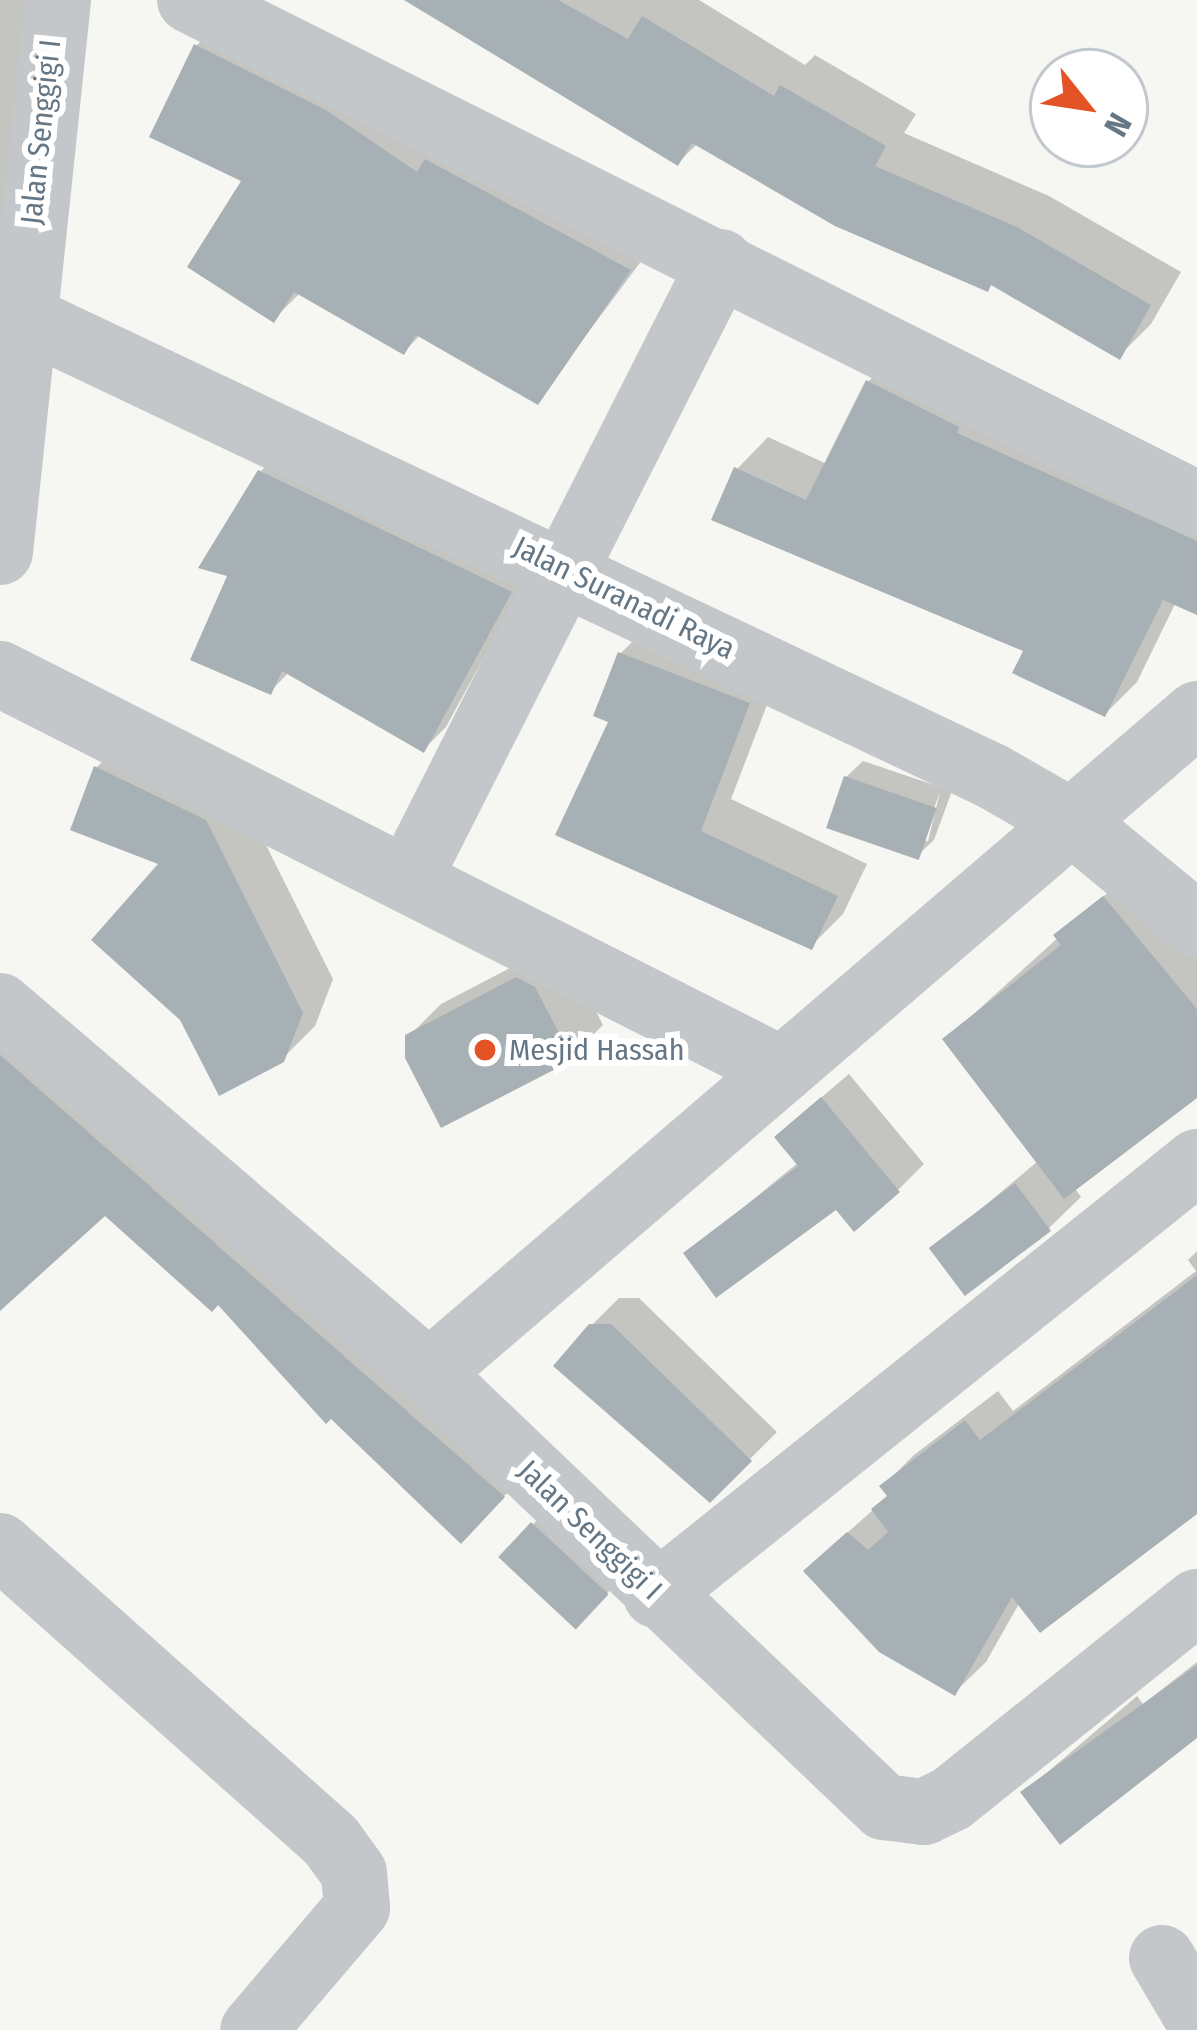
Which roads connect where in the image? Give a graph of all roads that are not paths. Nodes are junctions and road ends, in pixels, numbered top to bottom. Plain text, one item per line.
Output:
1 (58, 0) edge
2 (190, 0) edge
3 (721, 262) junction
4 (23, 317) junction
5 (1197, 503) edge
6 (0, 552) edge
7 (566, 570) junction
8 (0, 674) edge
9 (1197, 714) edge
10 (1072, 822) junction
11 (410, 876) junction
12 (1197, 925) edge
13 (0, 1006) edge
14 (783, 1070) junction
15 (1197, 1162) edge
16 (429, 1373) junction
17 (0, 1546) edge
18 (656, 1595) junction
19 (1197, 1602) edge
20 (1162, 1958) dead end
21 (1197, 2017) edge
22 (253, 2030) edge

1 - 4 street, Jalan Senggigi I
2 - 3 street
3 - 5 street
3 - 7 street
4 - 6 street, Jalan Senggigi I
4 - 7 street, Jalan Suranadi Raya
7 - 10 street, Jalan Suranadi Raya
7 - 11 street
8 - 11 street
9 - 10 street
10 - 12 street, Jalan Suranadi Raya
10 - 14 street
11 - 14 street
13 - 16 street, Jalan Senggigi I
14 - 16 street
15 - 18 street
16 - 18 street, Jalan Senggigi I
17 - 22 street
18 - 19 street, Jalan Senggigi I
20 - 21 street

